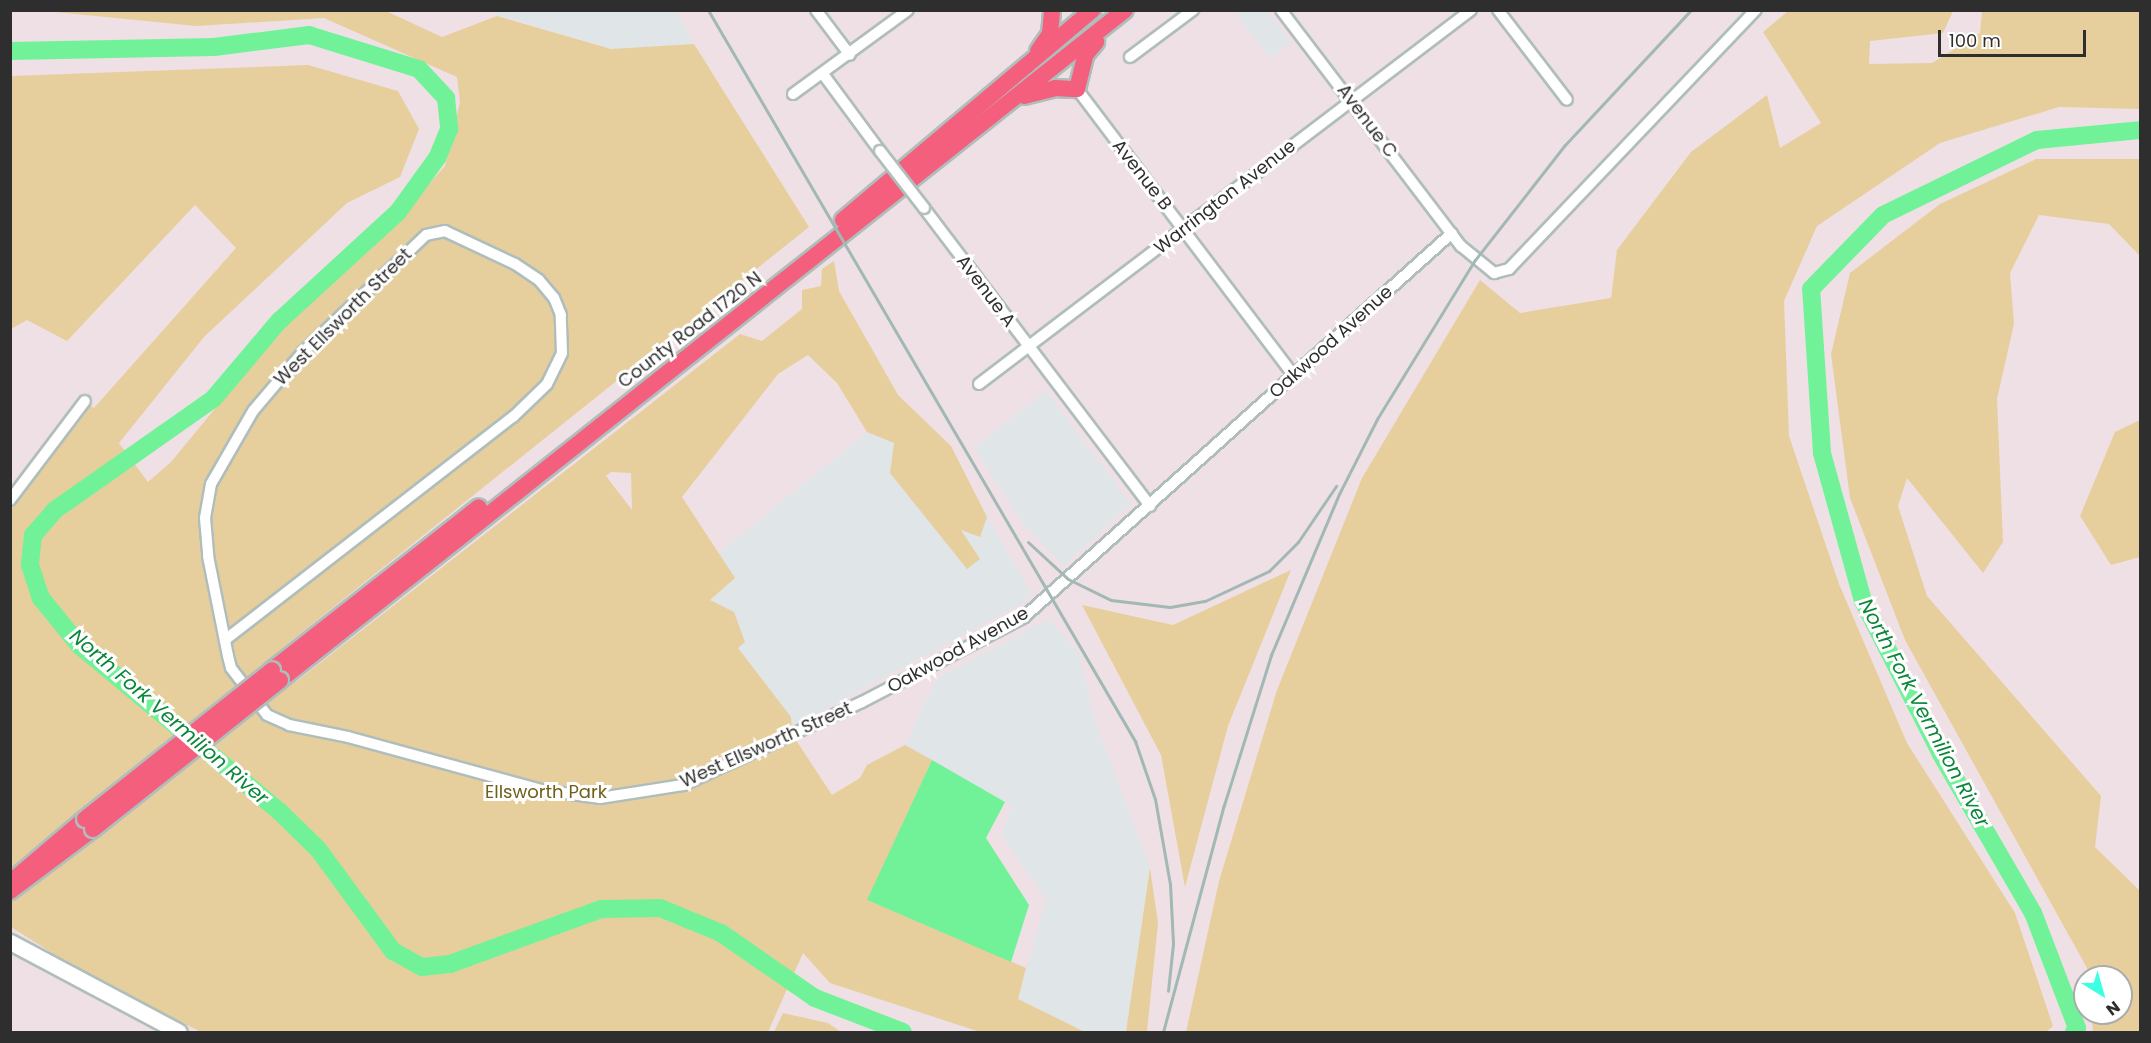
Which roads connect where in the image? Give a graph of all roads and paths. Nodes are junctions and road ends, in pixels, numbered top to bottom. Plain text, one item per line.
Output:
1 (816, 10) edge
2 (908, 10) edge
3 (1052, 10) edge
4 (1092, 10) edge
5 (1125, 10) edge
6 (1193, 10) edge
7 (1281, 10) edge
8 (1471, 10) edge
9 (1498, 10) edge
10 (1756, 10) edge
11 (850, 55) junction
12 (1130, 57) dead end
13 (1027, 68) junction
14 (823, 74) junction
15 (1077, 89) junction
16 (793, 94) dead end
17 (1351, 100) junction
18 (1568, 100) dead end
19 (1011, 101) junction
20 (1184, 229) junction
21 (1452, 233) junction
22 (1028, 348) junction
23 (1294, 376) junction
24 (979, 384) dead end
25 (85, 401) dead end
26 (10, 500) edge
27 (1150, 506) junction
28 (225, 640) junction
29 (276, 675) junction
30 (862, 702) joint
31 (89, 824) junction
32 (10, 883) edge
33 (10, 891) edge
34 (10, 942) edge
35 (179, 1032) edge

1 - 11 street
2 - 11 street
3 - 13 main road
4 - 13 main road
5 - 15 main road
5 - 19 main road, County Road 1720 N
6 - 12 street
7 - 17 street, Avenue C
8 - 17 street, Warrington Avenue
9 - 18 street
10 - 21 street
11 - 14 street
13 - 29 main road, County Road 1720 N
14 - 16 street
14 - 22 street, Avenue A, bridge
15 - 19 main road
15 - 20 street, Avenue B
17 - 20 street, Warrington Avenue
17 - 21 street, Avenue C
19 - 29 main road, County Road 1720 N
20 - 22 street, Warrington Avenue
20 - 23 street, Avenue B
21 - 23 street, Oakwood Avenue
22 - 24 street, Warrington Avenue
22 - 27 street, Avenue A
23 - 27 street, Oakwood Avenue
25 - 26 street
27 - 30 street, Oakwood Avenue
28 - 28 street, West Ellsworth Street
28 - 30 street, West Ellsworth Street
29 - 31 main road, bridge
31 - 32 main road
31 - 33 main road
34 - 35 street

